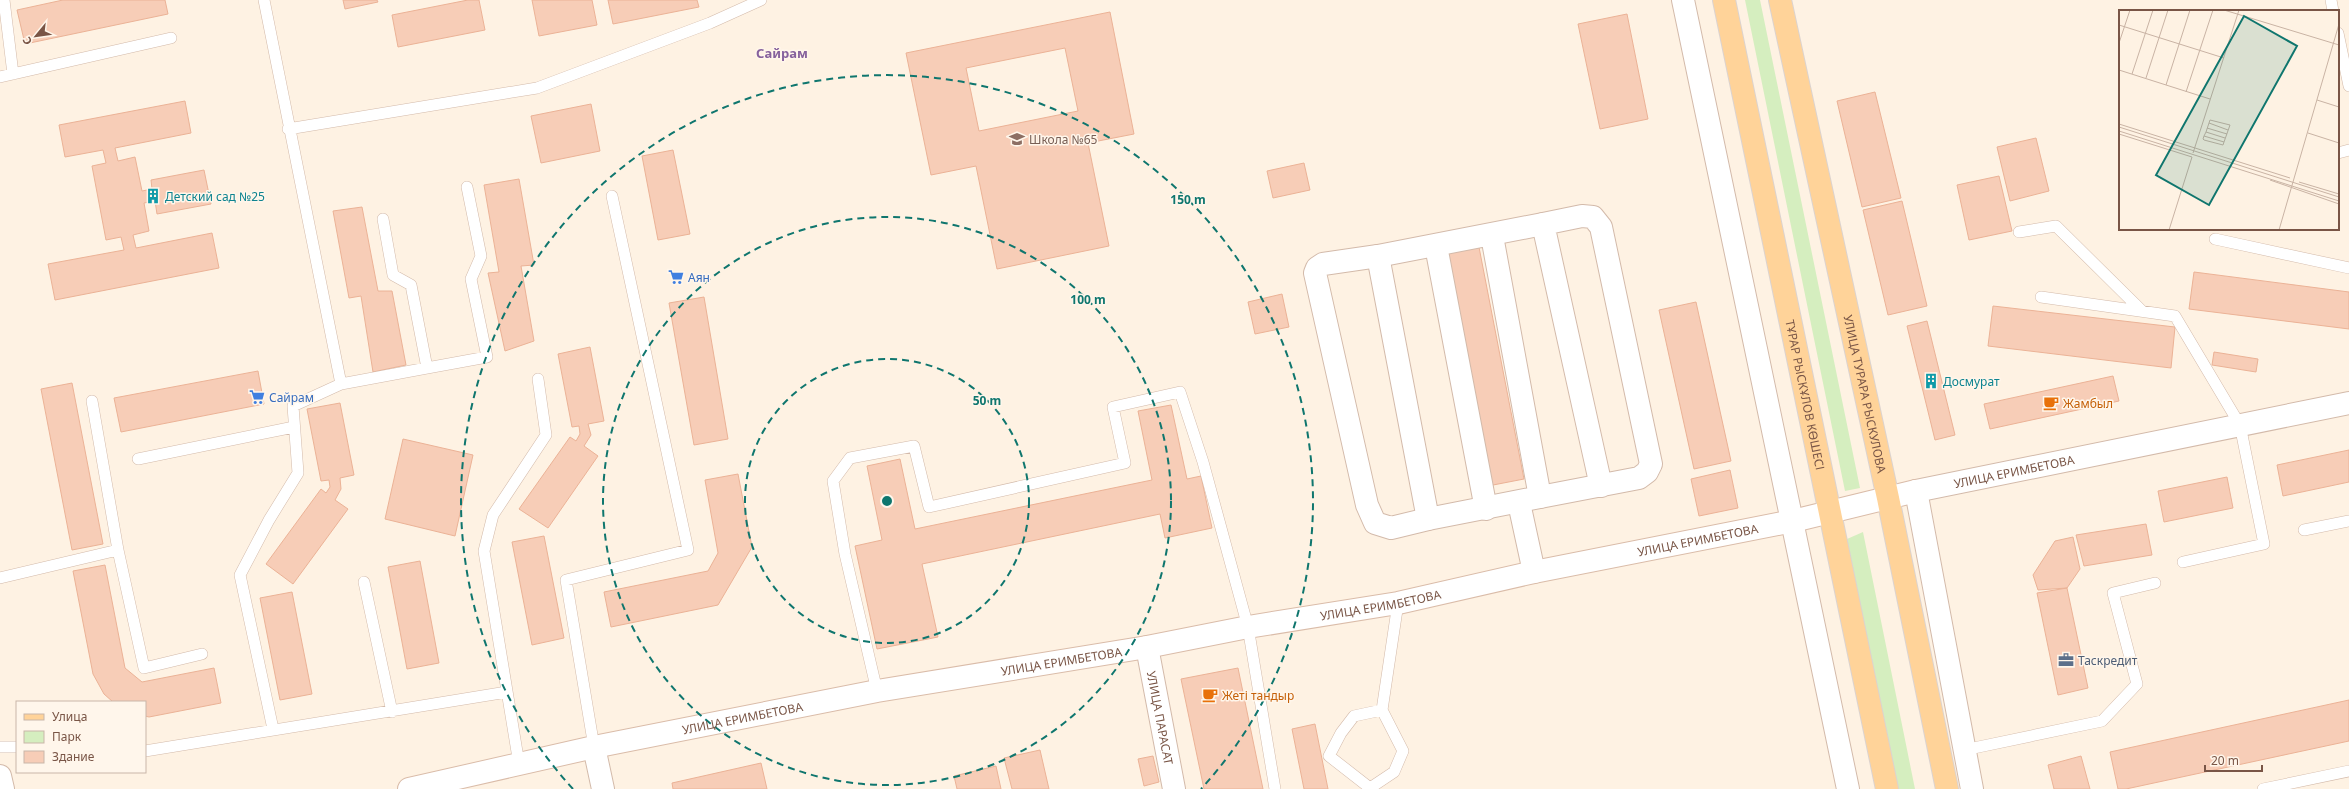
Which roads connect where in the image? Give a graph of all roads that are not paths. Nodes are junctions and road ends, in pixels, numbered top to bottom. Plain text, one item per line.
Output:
1 (4, 0) edge
2 (264, 0) edge
3 (761, 0) edge
4 (1683, 0) edge
5 (1724, 0) edge
6 (1780, 0) edge
7 (2331, 0) edge
8 (2333, 10) edge
9 (171, 38) dead end
10 (2339, 38) edge
11 (13, 74) junction
12 (0, 77) edge
13 (2349, 86) edge
14 (288, 129) junction
15 (2349, 150) edge
16 (2339, 153) edge
17 (467, 187) dead end
18 (612, 196) dead end
19 (383, 219) dead end
20 (1544, 224) junction
21 (2020, 232) dead end
22 (1492, 236) junction
23 (2214, 239) dead end
24 (1436, 246) junction
25 (1378, 256) junction
26 (2349, 268) edge
27 (2041, 297) dead end
28 (2142, 311) junction
29 (427, 368) junction
30 (538, 379) dead end
31 (341, 384) junction
32 (92, 401) dead end
33 (2349, 403) edge
34 (2240, 425) junction
35 (294, 427) junction
36 (138, 459) dead end
37 (1601, 486) junction
38 (1916, 491) junction
39 (1540, 497) junction
40 (1888, 498) junction
41 (1519, 503) junction
42 (1486, 509) junction
43 (1828, 512) junction
44 (1428, 519) junction
45 (1792, 521) junction
46 (2349, 521) edge
47 (2304, 530) dead end
48 (118, 550) junction
49 (2183, 562) dead end
50 (1534, 572) junction
51 (0, 578) edge
52 (364, 582) dead end
53 (2155, 583) dead end
54 (1398, 603) junction
55 (1248, 627) junction
56 (1147, 647) junction
57 (202, 654) dead end
58 (1921, 659) junction
59 (877, 691) junction
60 (507, 692) junction
61 (1382, 710) junction
62 (392, 712) junction
63 (273, 729) junction
64 (1962, 741) junction
65 (0, 747) edge
66 (16, 747) edge
67 (594, 747) junction
68 (146, 751) edge
69 (518, 764) junction
70 (2349, 771) edge
71 (0, 776) edge
72 (3, 789) edge
73 (408, 789) edge
74 (602, 789) edge
75 (1174, 789) edge
76 (1275, 789) edge
77 (1848, 789) edge
78 (1886, 789) edge
79 (1947, 789) edge
80 (1972, 789) edge
81 (2263, 789) edge

1 - 11 lane
2 - 14 lane
3 - 14 lane
4 - 45 street
5 - 43 main road, ТҰРАР РЫСКҰЛОВ КӨШЕСІ
6 - 40 main road, УЛИЦА ТУРАРА РЫСКУЛОВА
7 - 8 lane
9 - 11 lane
10 - 13 lane
11 - 12 lane
14 - 31 lane
15 - 16 lane
17 - 29 lane
18 - 67 lane
19 - 29 lane
20 - 22 street
20 - 37 street
20 - 37 street
21 - 28 lane
22 - 24 street
22 - 39 street
23 - 26 lane
24 - 25 street
24 - 42 street
25 - 44 street
25 - 44 street
27 - 28 lane
28 - 34 lane
29 - 31 lane
30 - 60 lane
31 - 35 lane
32 - 48 lane
33 - 34 street, УЛИЦА ЕРИМБЕТОВА
34 - 38 street, УЛИЦА ЕРИМБЕТОВА
34 - 49 lane
35 - 36 lane
35 - 63 lane
37 - 39 street
38 - 40 street, УЛИЦА ЕРИМБЕТОВА
38 - 64 street
39 - 41 street
40 - 43 street, УЛИЦА ЕРИМБЕТОВА
40 - 58 main road, УЛИЦА ТУРАРА РЫСКУЛОВА
41 - 42 street
41 - 50 street
42 - 44 street
43 - 45 street, УЛИЦА ЕРИМБЕТОВА
43 - 78 main road, ТҰРАР РЫСКҰЛОВ КӨШЕСІ
45 - 50 street, УЛИЦА ЕРИМБЕТОВА
45 - 77 street
46 - 47 lane
48 - 51 lane
48 - 57 lane
50 - 54 street, УЛИЦА ЕРИМБЕТОВА
52 - 62 lane
53 - 64 lane
54 - 55 street, УЛИЦА ЕРИМБЕТОВА
54 - 61 lane
55 - 56 street, УЛИЦА ЕРИМБЕТОВА
55 - 59 lane
55 - 76 lane
56 - 59 street, УЛИЦА ЕРИМБЕТОВА
56 - 75 street, УЛИЦА ПАРАСАТ
58 - 64 street
58 - 79 main road, УЛИЦА ТУРАРА РЫСКУЛОВА
59 - 67 street, УЛИЦА ЕРИМБЕТОВА
60 - 62 lane
60 - 69 lane
61 - 61 lane
62 - 63 lane
63 - 68 lane
64 - 80 street
65 - 66 lane
67 - 69 street, УЛИЦА ЕРИМБЕТОВА
67 - 74 street
69 - 73 street, УЛИЦА ЕРИМБЕТОВА
70 - 81 lane
71 - 72 street

